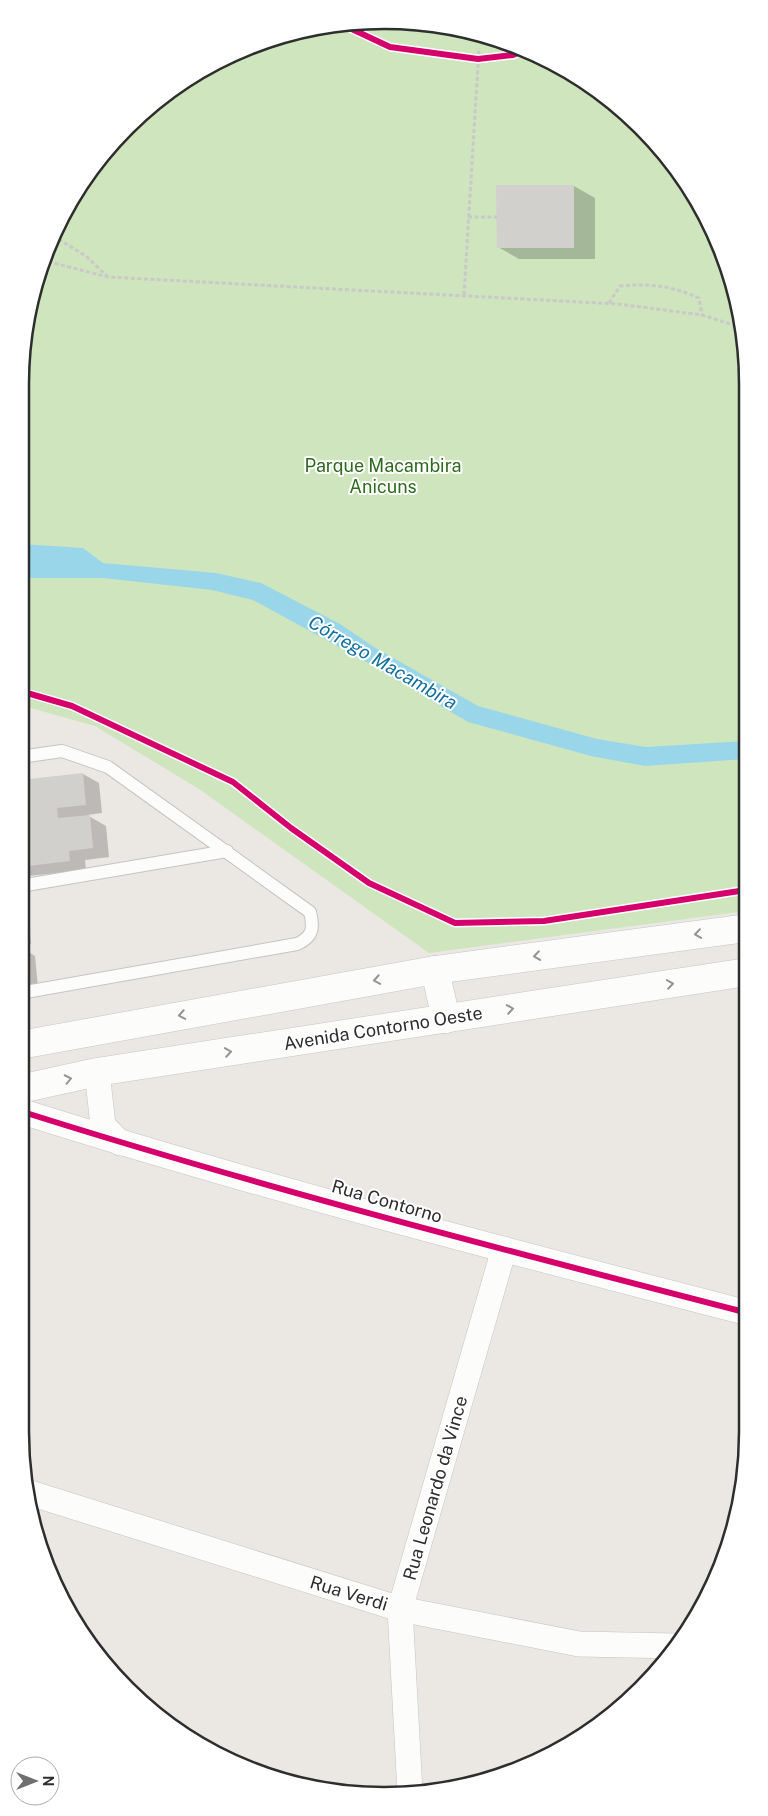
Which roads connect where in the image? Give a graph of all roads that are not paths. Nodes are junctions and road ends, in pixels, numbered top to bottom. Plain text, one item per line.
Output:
1 (29, 756) edge
2 (227, 851) junction
3 (29, 884) edge
4 (739, 929) edge
5 (435, 970) junction
6 (739, 973) edge
7 (29, 991) edge
8 (446, 1019) junction
9 (29, 1043) edge
10 (97, 1072) junction
11 (29, 1087) edge
12 (29, 1114) edge
13 (120, 1143) junction
14 (504, 1250) junction
15 (739, 1311) edge
16 (35, 1495) edge
17 (400, 1609) junction
18 (667, 1646) edge
19 (410, 1786) edge

1 - 2 lane
2 - 3 lane
2 - 7 lane
4 -> 5 main road
5 - 8 main road
5 -> 9 main road
8 -> 6 main road, Avenida Contorno Oeste
10 -> 8 main road, Avenida Contorno Oeste
11 -> 10 main road, Avenida Contorno Oeste
10 - 13 street
12 - 13 street, Rua Contorno
13 - 14 street, Rua Contorno
14 - 15 street, Rua Contorno
14 - 17 street, Rua Leonardo da Vince
16 - 17 street, Rua Verdi
17 - 18 street, Rua Verdi
17 - 19 street, Rua Leonardo da Vince

